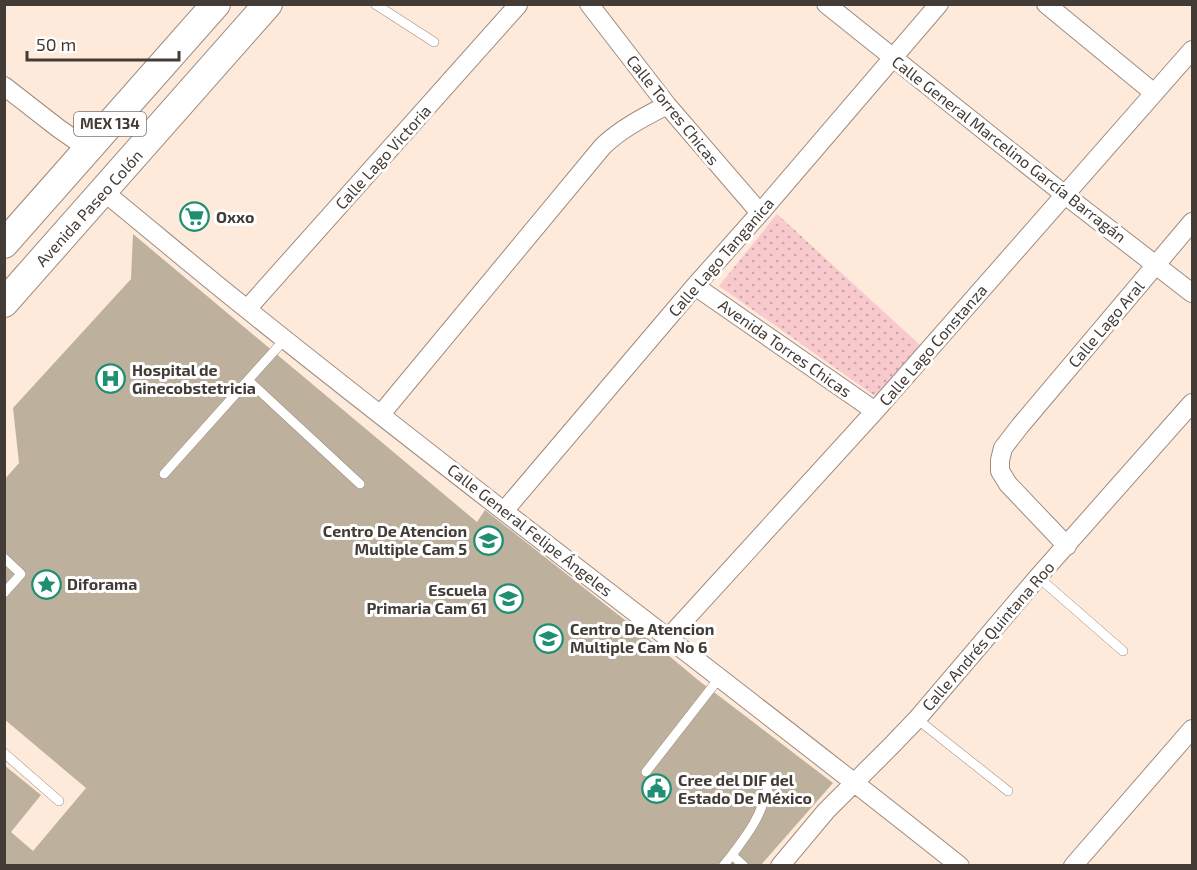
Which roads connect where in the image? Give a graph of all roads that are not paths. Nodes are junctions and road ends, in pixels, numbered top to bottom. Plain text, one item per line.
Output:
1 (216, 4) edge
2 (268, 4) edge
3 (375, 4) edge
4 (589, 4) edge
5 (826, 4) edge
6 (939, 4) edge
7 (1046, 4) edge
8 (518, 5) edge
9 (434, 42) dead end
10 (1192, 50) edge
11 (893, 58) junction
12 (4, 86) edge
13 (1154, 93) junction
14 (667, 105) junction
15 (88, 150) junction
16 (104, 192) junction
17 (1065, 195) junction
18 (760, 213) junction
19 (1192, 222) edge
20 (4, 244) edge
21 (1156, 265) junction
22 (695, 286) junction
23 (1192, 293) edge
24 (4, 303) edge
25 (247, 309) junction
26 (285, 339) junction
27 (248, 380) junction
28 (1192, 403) edge
29 (875, 411) junction
30 (381, 414) junction
31 (164, 474) dead end
32 (360, 484) dead end
33 (504, 511) junction
34 (1067, 546) junction
35 (4, 558) edge
36 (1038, 576) junction
37 (4, 593) edge
38 (669, 637) junction
39 (1123, 651) dead end
40 (720, 678) junction
41 (917, 719) junction
42 (1192, 729) edge
43 (4, 753) edge
44 (646, 772) dead end
45 (855, 782) junction
46 (768, 787) dead end
47 (1008, 791) dead end
48 (59, 801) dead end
49 (732, 855) junction
50 (723, 866) edge
51 (744, 866) edge
52 (780, 866) edge
53 (960, 866) edge
54 (1073, 866) edge

1 - 15 main road, MEX 134
2 - 16 main road, Avenida Paseo Colón / MEX 134
3 - 9 lane
4 - 14 street, Calle Torres Chicas
5 - 11 street, Calle General Marcelino García Barragán
6 - 11 street, Calle Lago Tanganica
7 - 13 street
8 - 25 street, Calle Lago Victoria
10 - 13 street, Calle Lago Constanza
11 - 17 street, Calle General Marcelino García Barragán
11 - 18 street, Calle Lago Tanganica
12 - 15 street
13 - 17 street, Calle Lago Constanza
14 - 18 street, Calle Torres Chicas
14 - 30 street
15 - 20 main road, MEX 134
16 - 24 main road, Avenida Paseo Colón / MEX 134
16 - 25 street, Calle General Felipe Ángeles
17 - 21 street, Calle General Marcelino García Barragán
17 - 29 street, Calle Lago Constanza
18 - 22 street, Calle Lago Tanganica
19 - 21 street, Calle Lago Aral
21 - 23 street, Calle General Marcelino García Barragán
21 - 34 street, Calle Lago Aral
22 - 29 street, Avenida Torres Chicas
22 - 33 street, Calle Lago Tanganica
25 - 26 street, Calle General Felipe Ángeles
26 - 27 lane
26 - 30 street, Calle General Felipe Ángeles
27 - 31 lane
27 - 32 lane
28 - 34 street, Calle Andrés Quintana Roo
29 - 38 street, Calle Lago Constanza
30 - 33 street, Calle General Felipe Ángeles
33 - 38 street, Calle General Felipe Ángeles
34 - 36 street, Calle Andrés Quintana Roo
35 - 37 lane
36 - 39 lane
36 - 41 street, Calle Andrés Quintana Roo
38 - 40 street, Calle General Felipe Ángeles
40 - 44 lane
40 - 45 street, Calle General Felipe Ángeles
41 - 45 street, Calle Andrés Quintana Roo
41 - 47 lane
42 - 54 street
43 - 48 lane
45 - 52 street, Calle Andrés Quintana Roo
45 - 53 street, Calle General Felipe Ángeles
46 - 49 lane
49 - 50 lane
49 - 51 lane

